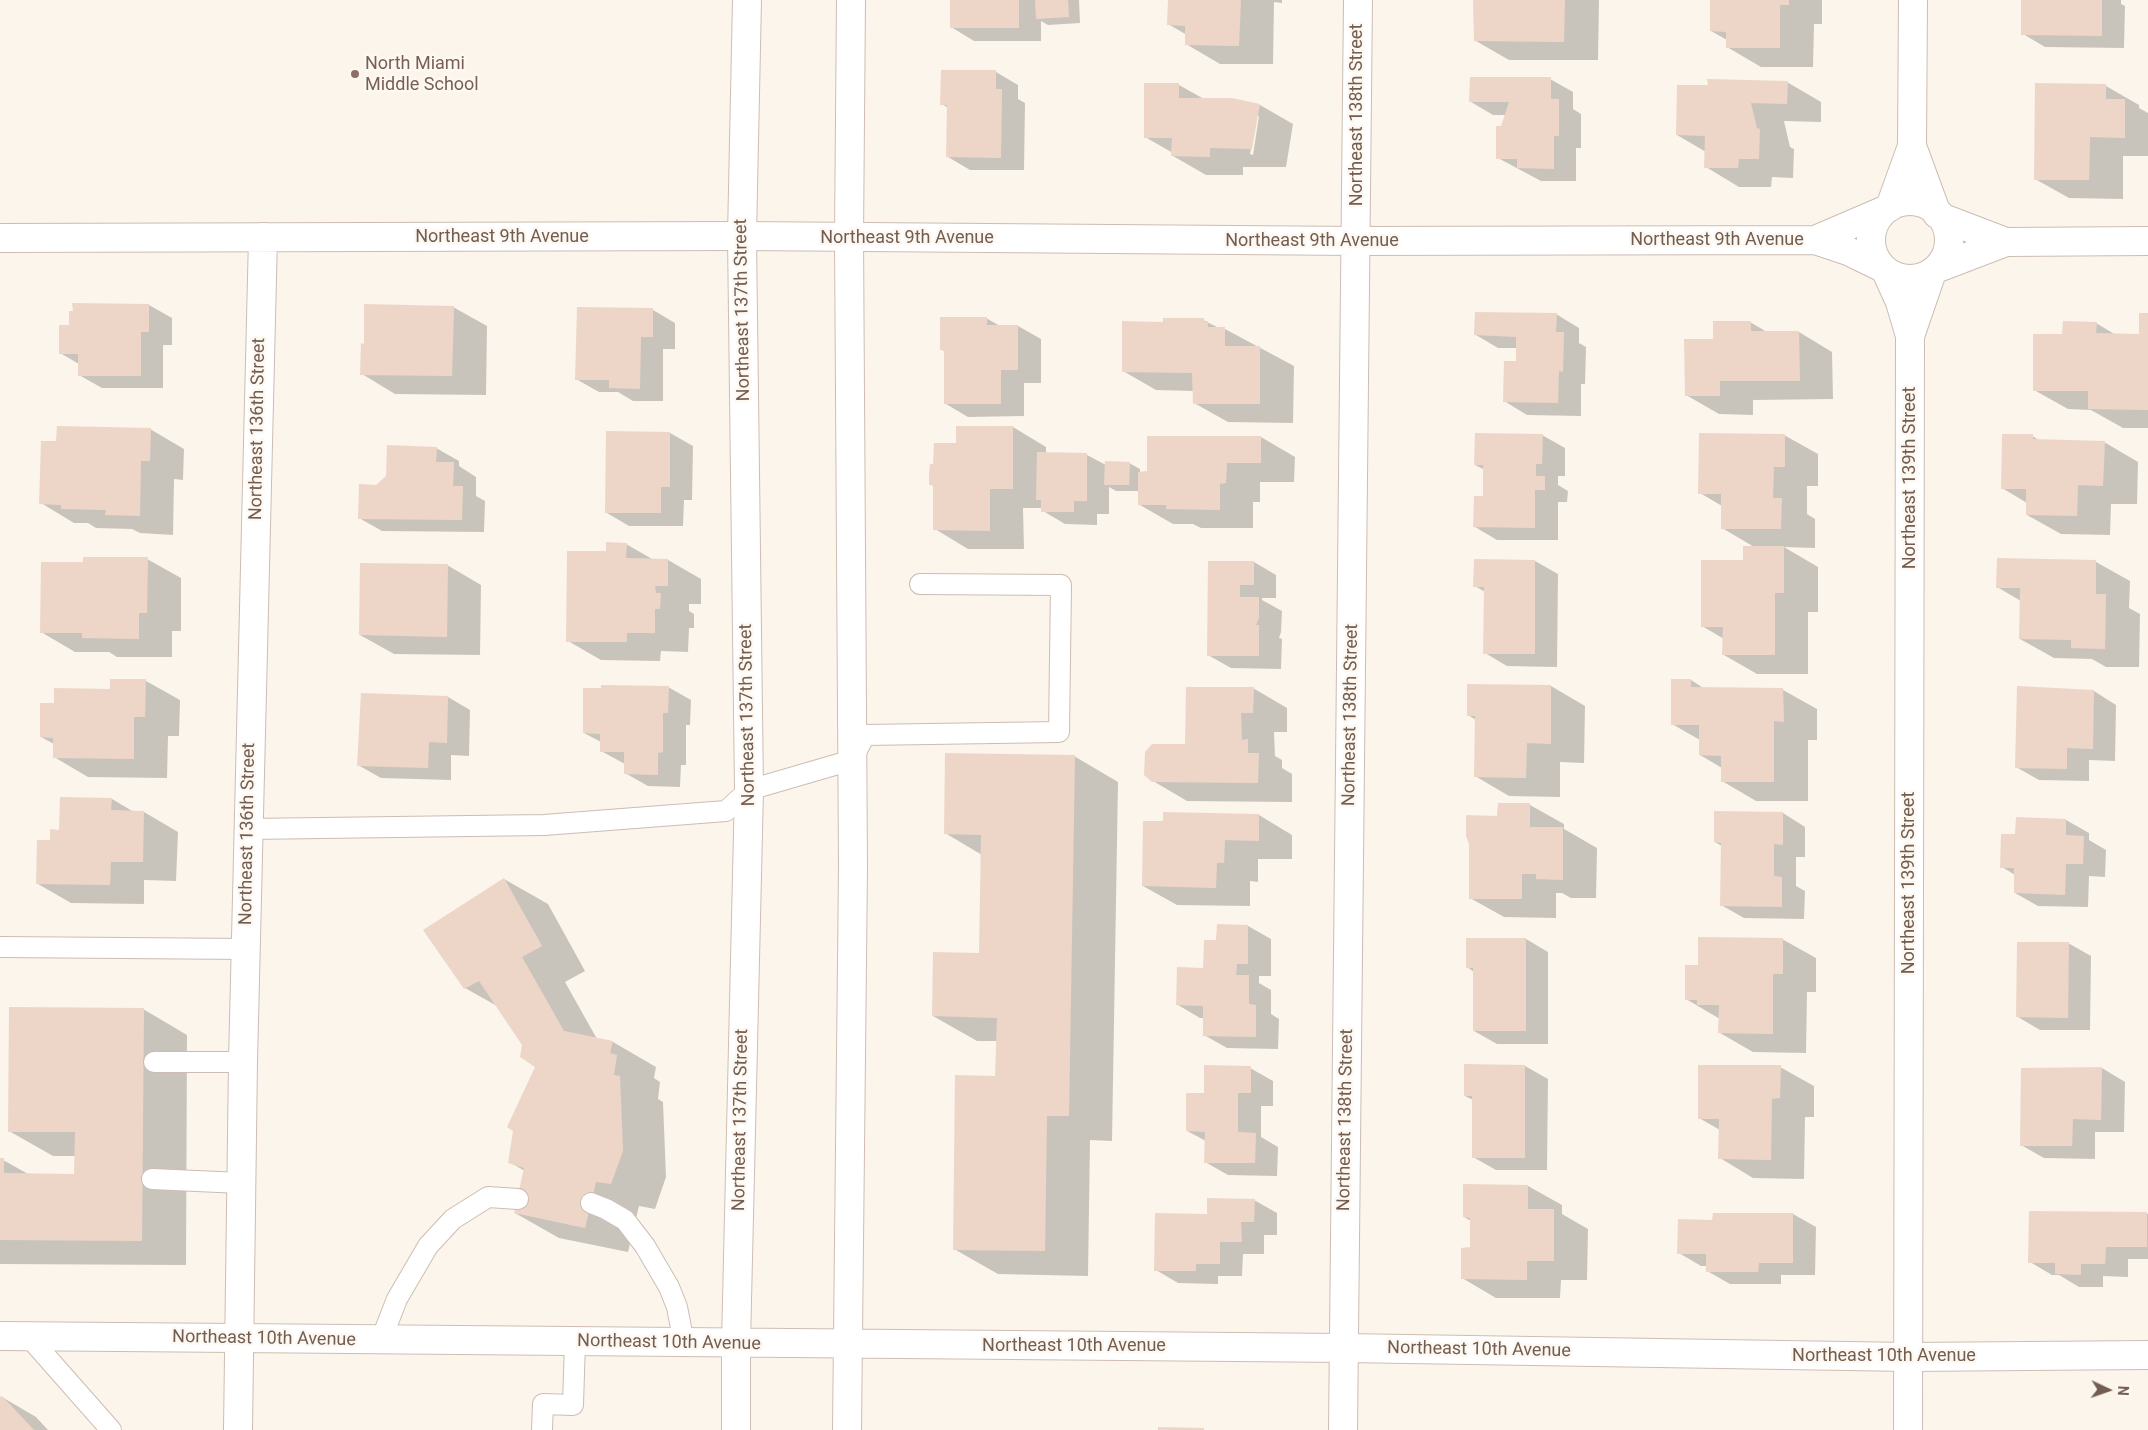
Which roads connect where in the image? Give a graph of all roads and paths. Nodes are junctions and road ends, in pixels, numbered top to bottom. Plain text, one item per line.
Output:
1 (748, 0) edge
2 (851, 0) edge
3 (1358, 0) edge
4 (1913, 0) edge
5 (1912, 146) junction
6 (1888, 209) junction
7 (1940, 216) junction
8 (742, 236) junction
9 (263, 237) junction
10 (849, 237) junction
11 (0, 238) edge
12 (1815, 240) junction
13 (1356, 241) junction
14 (2148, 241) edge
15 (2006, 242) junction
16 (1884, 269) junction
17 (1935, 270) junction
18 (1910, 336) junction
19 (920, 584) dead end
20 (852, 760) junction
21 (749, 790) junction
22 (248, 829) junction
23 (0, 947) edge
24 (246, 949) junction
25 (154, 1062) dead end
26 (243, 1062) junction
27 (152, 1179) dead end
28 (241, 1182) junction
29 (518, 1199) dead end
30 (591, 1203) dead end
31 (0, 1336) edge
32 (29, 1337) junction
33 (238, 1338) junction
34 (381, 1340) junction
35 (575, 1342) junction
36 (684, 1343) junction
37 (736, 1343) junction
38 (849, 1344) junction
39 (1344, 1348) junction
40 (2148, 1355) edge
41 (1909, 1357) junction
42 (111, 1430) edge
43 (238, 1430) edge
44 (542, 1430) edge
45 (736, 1430) edge
46 (847, 1430) edge
47 (1343, 1430) edge
48 (1908, 1430) edge

1 - 8 street, Northeast 137th Street
2 - 10 street
3 - 13 street, Northeast 138th Street
4 - 5 street
5 - 6 street
5 - 7 street
6 - 7 street
6 - 12 street, Northeast 9th Avenue
6 - 16 street
7 - 15 street
7 - 17 street
8 - 9 street, Northeast 9th Avenue
8 - 10 street, Northeast 9th Avenue
8 - 21 street, Northeast 137th Street
9 - 11 street, Northeast 9th Avenue
9 - 22 street, Northeast 136th Street
10 - 13 street, Northeast 9th Avenue
10 - 20 street
12 - 13 street, Northeast 9th Avenue
12 - 16 street, Northeast 9th Avenue
13 - 39 street, Northeast 138th Street
14 - 15 street
15 - 17 street
16 - 17 street
16 - 18 street, Northeast 139th Street
17 - 18 street, Northeast 139th Street
18 - 41 street, Northeast 139th Street
19 - 20 lane
20 - 21 lane
20 - 38 street
21 - 22 lane
21 - 37 street, Northeast 137th Street
22 - 24 street, Northeast 136th Street
23 - 24 lane
24 - 26 street, Northeast 136th Street
25 - 26 lane
26 - 28 street, Northeast 136th Street
27 - 28 lane
28 - 33 street, Northeast 136th Street
29 - 34 lane
30 - 36 lane
31 - 32 street, Northeast 10th Avenue
32 - 33 street, Northeast 10th Avenue
32 - 42 lane
33 - 34 street, Northeast 10th Avenue
33 - 43 street, Northeast 136th Street
34 - 35 street, Northeast 10th Avenue
35 - 36 street, Northeast 10th Avenue
35 - 44 lane
36 - 37 street, Northeast 10th Avenue
37 - 38 street, Northeast 10th Avenue
37 - 45 street, Northeast 137th Street
38 - 39 street, Northeast 10th Avenue
38 - 46 street
39 - 41 street, Northeast 10th Avenue
39 - 47 street, Northeast 138th Street
40 - 41 street, Northeast 10th Avenue
41 - 48 street, Northeast 139th Street

